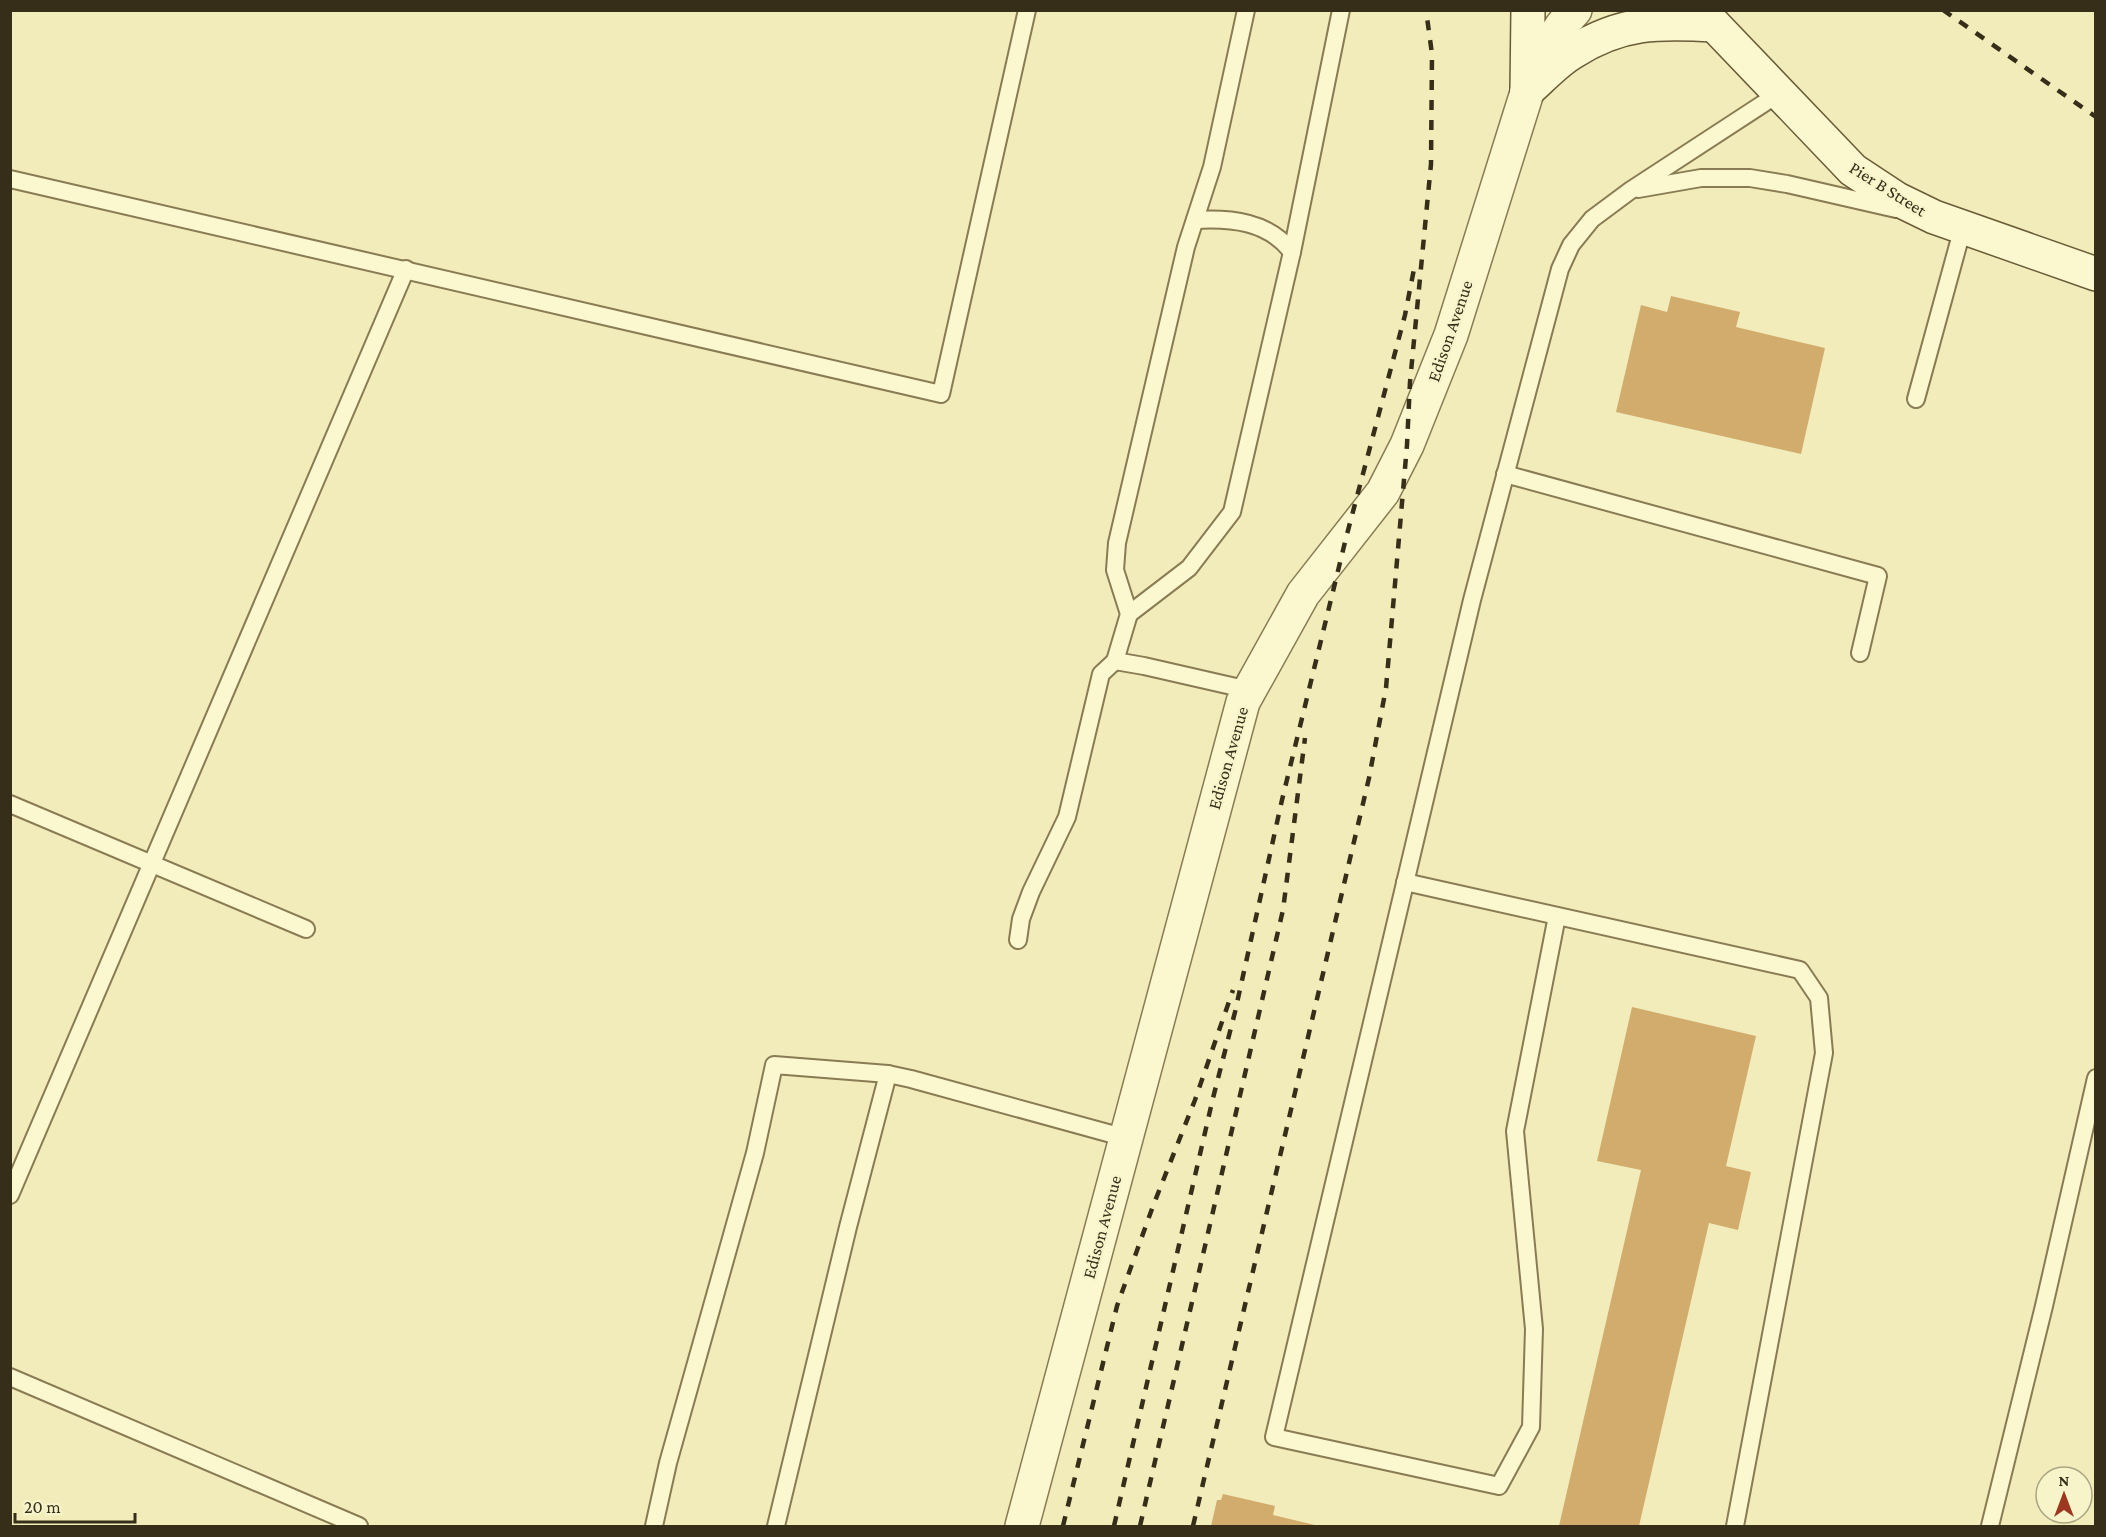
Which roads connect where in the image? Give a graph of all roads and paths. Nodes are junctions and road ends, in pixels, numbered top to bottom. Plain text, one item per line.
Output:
1 (1027, 10) edge
2 (1246, 10) edge
3 (1341, 10) edge
4 (1528, 10) edge
5 (1575, 10) edge
6 (1707, 18) edge
7 (1527, 91) junction
8 (1779, 94) junction
9 (10, 179) edge
10 (1631, 190) junction
11 (1194, 220) junction
12 (1948, 222) junction
13 (1292, 252) junction
14 (406, 269) junction
15 (2096, 274) edge
16 (1916, 399) dead end
17 (1505, 474) junction
18 (1129, 614) junction
19 (1860, 653) dead end
20 (1115, 661) junction
21 (1249, 690) junction
22 (10, 804) edge
23 (152, 865) junction
24 (1405, 882) junction
25 (1557, 916) junction
26 (306, 929) dead end
27 (1018, 940) dead end
28 (888, 1074) junction
29 (2096, 1078) edge
30 (1126, 1138) junction
31 (10, 1195) edge
32 (10, 1377) edge
33 (359, 1527) edge
34 (654, 1527) edge
35 (776, 1527) edge
36 (1022, 1527) edge
37 (1736, 1527) edge
38 (1990, 1527) edge

1 - 14 lane
2 - 11 lane
3 - 13 lane
4 - 7 street
5 - 7 street, Edison Avenue
6 - 7 street
6 - 8 street, Pier B Street
7 - 21 street, Edison Avenue
8 - 10 lane
8 - 12 street, Pier B Street
9 - 14 lane
10 - 12 lane
10 - 17 lane
11 - 13 lane
11 - 18 lane
12 - 15 street, Pier B Street
12 - 16 lane
13 - 18 lane
14 - 23 lane
17 - 19 lane
17 - 24 lane
18 - 20 lane
20 - 21 lane
20 - 27 lane
21 - 30 street, Edison Avenue
22 - 23 lane
23 - 26 lane
23 - 31 lane
24 - 25 lane
24 - 25 lane
25 - 37 lane
28 - 30 lane
28 - 34 lane
28 - 35 lane
29 - 38 lane
30 - 36 street, Edison Avenue
32 - 33 lane

